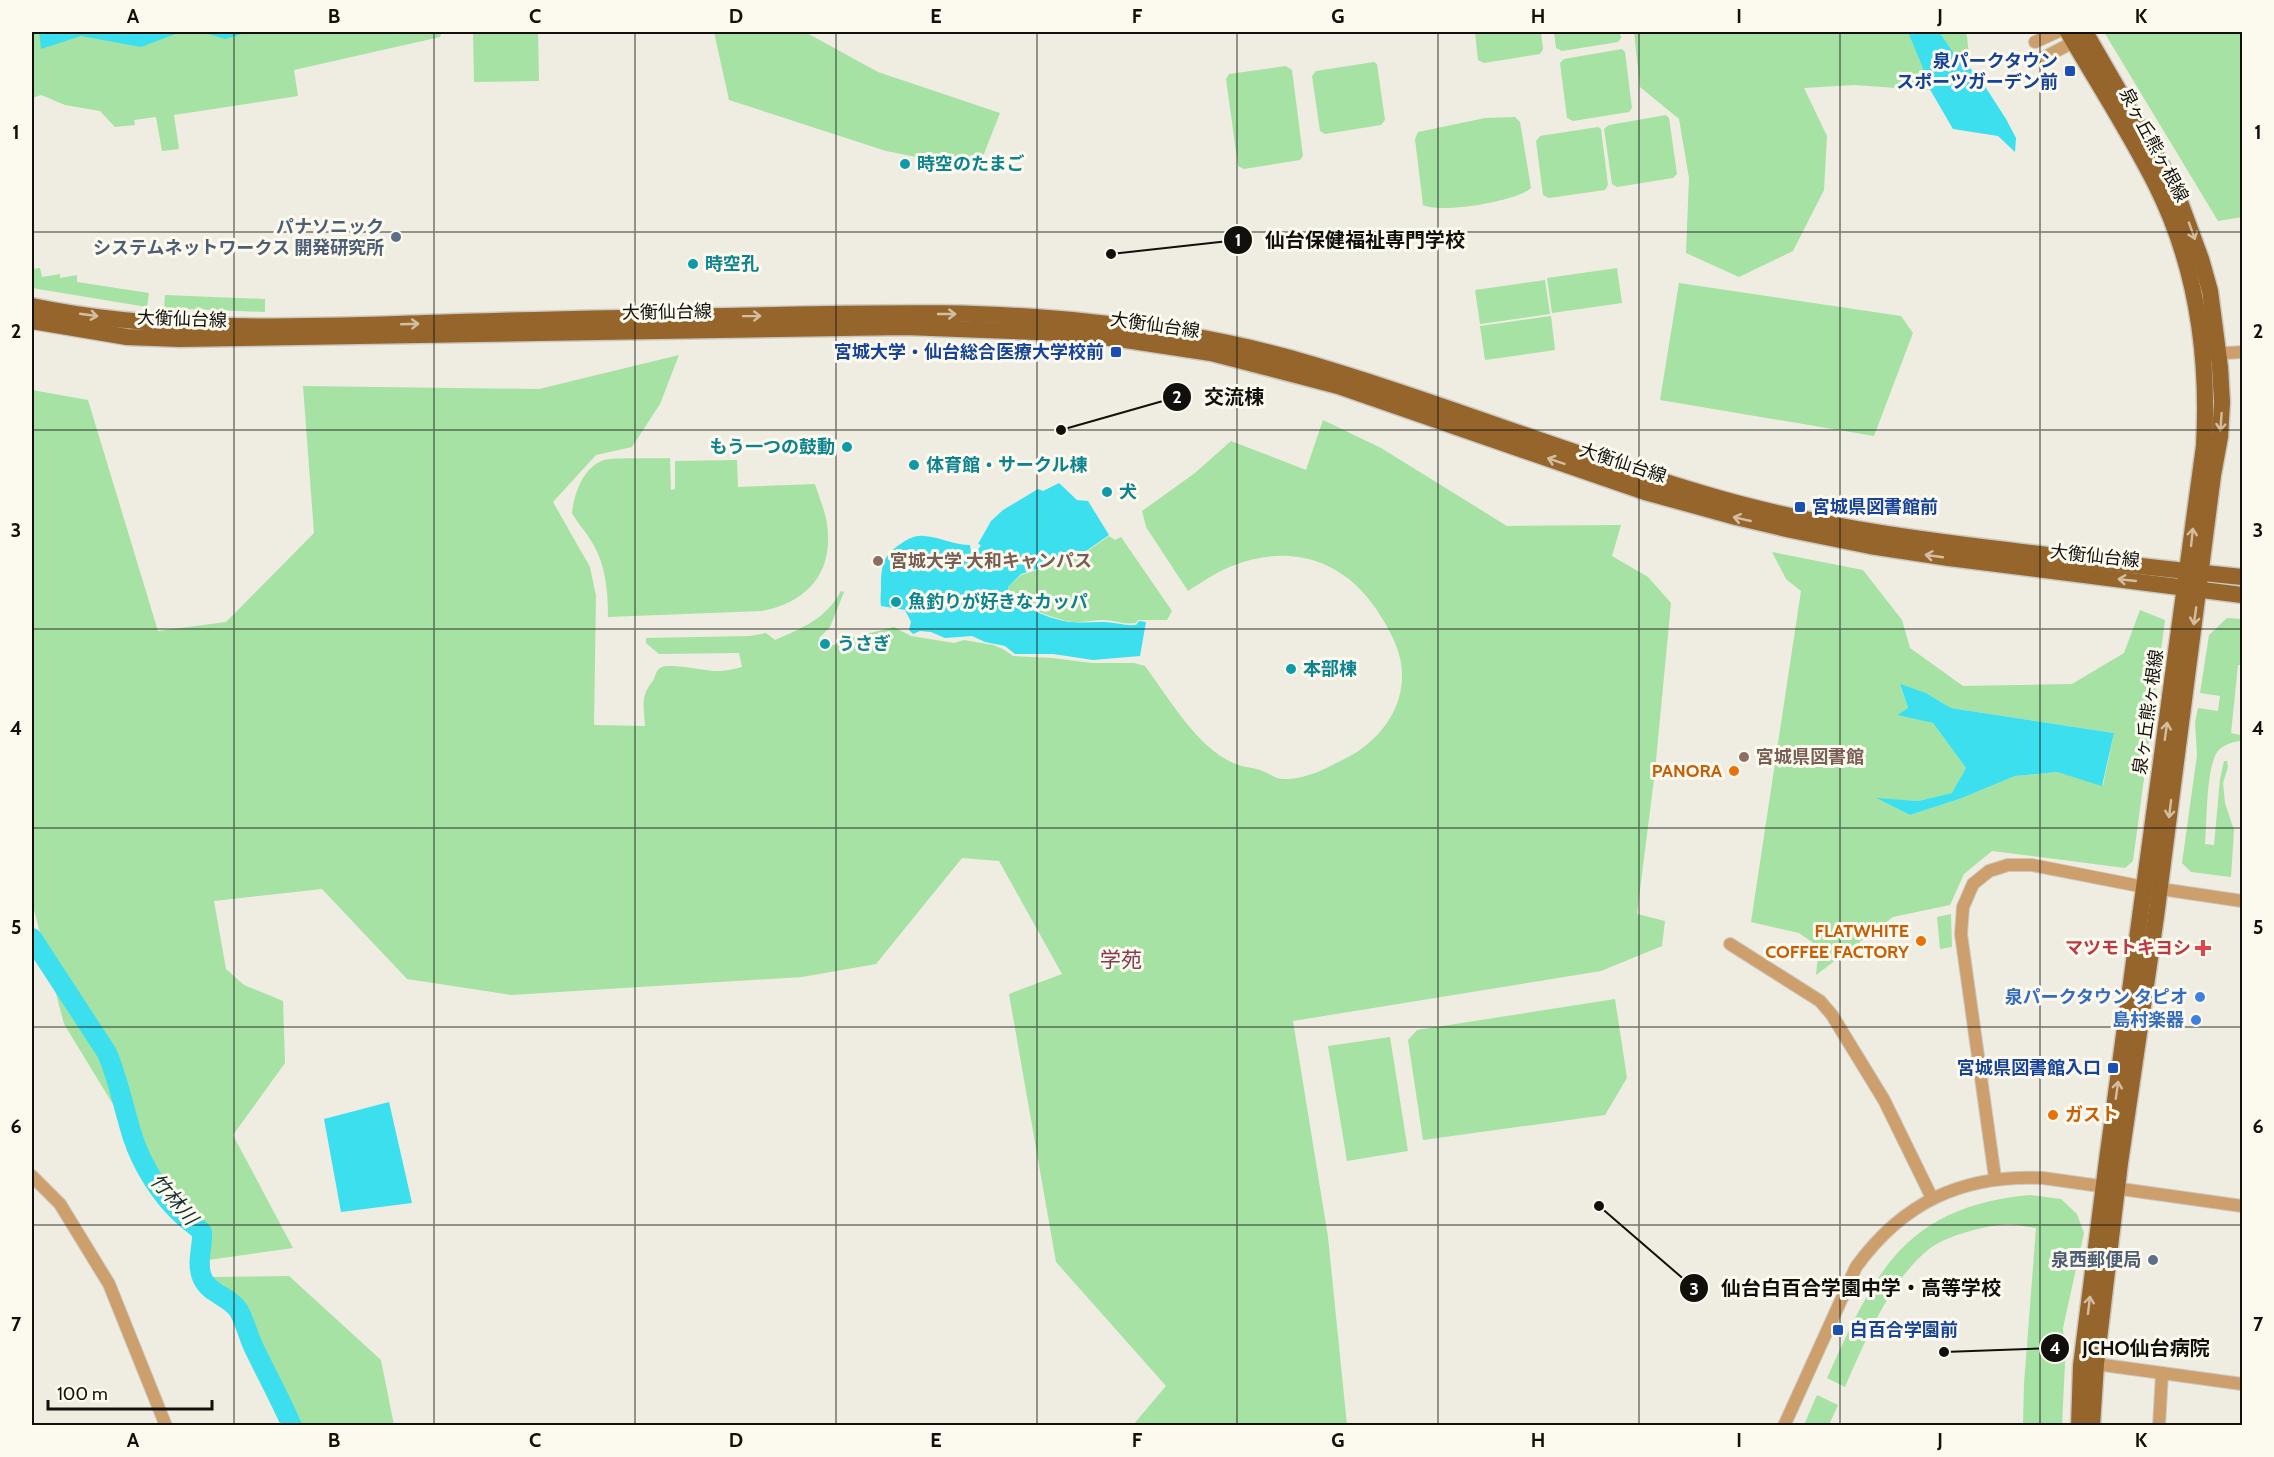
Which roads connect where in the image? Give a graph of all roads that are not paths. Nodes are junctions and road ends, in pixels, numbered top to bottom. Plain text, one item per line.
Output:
1 (2057, 32) edge
2 (2078, 35) edge
3 (2035, 42) dead end
4 (2043, 58) dead end
5 (32, 306) edge
6 (32, 321) edge
7 (2242, 352) edge
8 (2211, 354) junction
9 (1647, 485) junction
10 (2242, 577) edge
11 (2193, 580) junction
12 (2242, 595) edge
13 (2152, 887) junction
14 (2242, 901) edge
15 (1730, 944) dead end
16 (32, 1176) edge
17 (1995, 1178) junction
18 (2111, 1187) junction
19 (1932, 1198) junction
20 (2242, 1206) edge
21 (2096, 1364) junction
22 (2162, 1373) junction
23 (2242, 1384) edge
24 (166, 1425) edge
25 (1784, 1425) edge
26 (2079, 1425) edge
27 (2092, 1425) edge
28 (2158, 1425) edge

1 - 3 street
2 - 4 street
2 - 8 main road, 泉ヶ丘熊ヶ根線
5 -> 9 main road, 大衡仙台線
9 -> 6 main road, 大衡仙台線
7 - 8 street
8 - 11 main road, 泉ヶ丘熊ヶ根線
9 - 11 main road, 大衡仙台線
10 - 11 main road, 大衡仙台線
11 - 12 main road, 大衡仙台線
11 - 13 main road, 泉ヶ丘熊ヶ根線
13 - 14 street
13 - 17 street
13 - 18 main road, 泉ヶ丘熊ヶ根線
15 - 19 street
16 - 24 street
17 - 18 street
17 - 19 street
18 - 20 street
18 - 21 main road, 泉ヶ丘熊ヶ根線
26 -> 18 main road, 泉ヶ丘熊ヶ根線
19 - 25 street
21 - 22 street
21 - 27 main road, 泉ヶ丘熊ヶ根線
22 - 23 street
22 - 28 street

